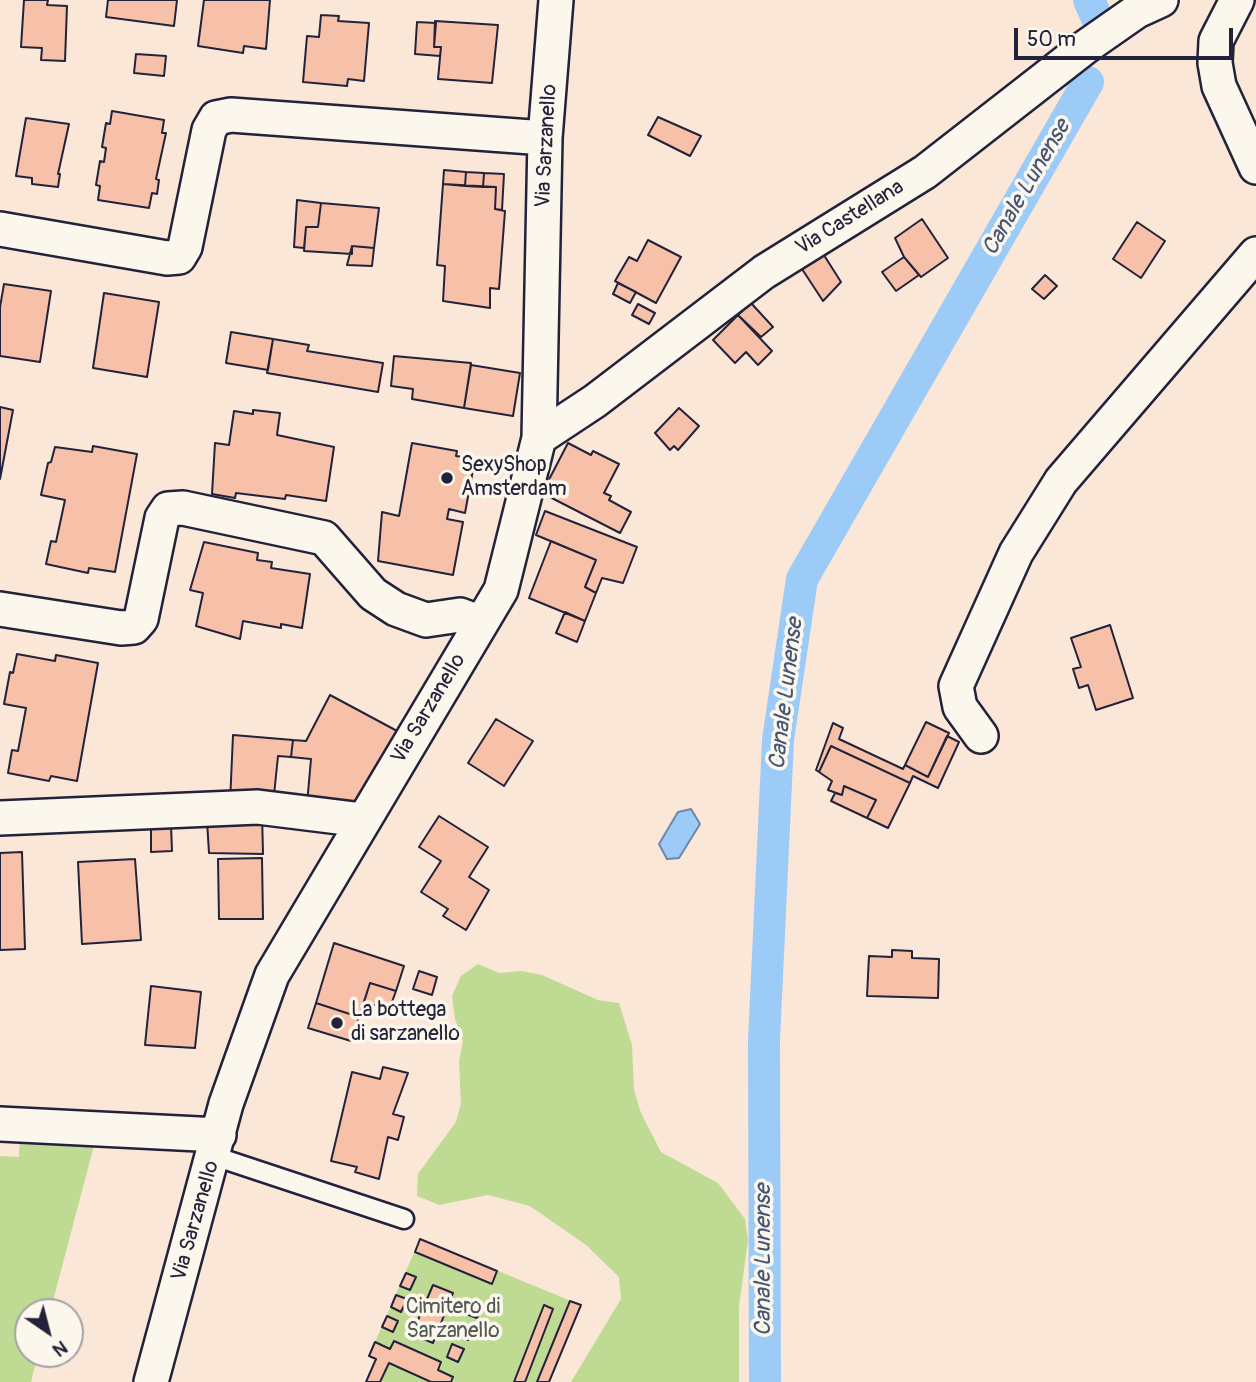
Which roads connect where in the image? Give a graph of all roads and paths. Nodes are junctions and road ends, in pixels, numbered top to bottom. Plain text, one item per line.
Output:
1 (556, 0) edge
2 (1161, 0) edge
3 (1237, 0) edge
4 (545, 138) junction
5 (1256, 167) edge
6 (0, 229) edge
7 (1256, 254) edge
8 (539, 438) junction
9 (0, 609) edge
10 (481, 623) junction
11 (981, 736) dead end
12 (0, 818) edge
13 (363, 820) junction
14 (0, 1124) edge
15 (216, 1146) junction
16 (404, 1219) dead end
17 (151, 1382) edge

1 - 4 street, Via Sarzanello
2 - 8 street, Via Castellana
3 - 5 street
4 - 6 street
4 - 8 street, Via Sarzanello
7 - 11 street
8 - 10 street, Via Sarzanello
9 - 10 street
10 - 13 street, Via Sarzanello
12 - 13 street
13 - 15 street, Via Sarzanello
14 - 15 street
15 - 16 lane
15 - 17 street, Via Sarzanello

